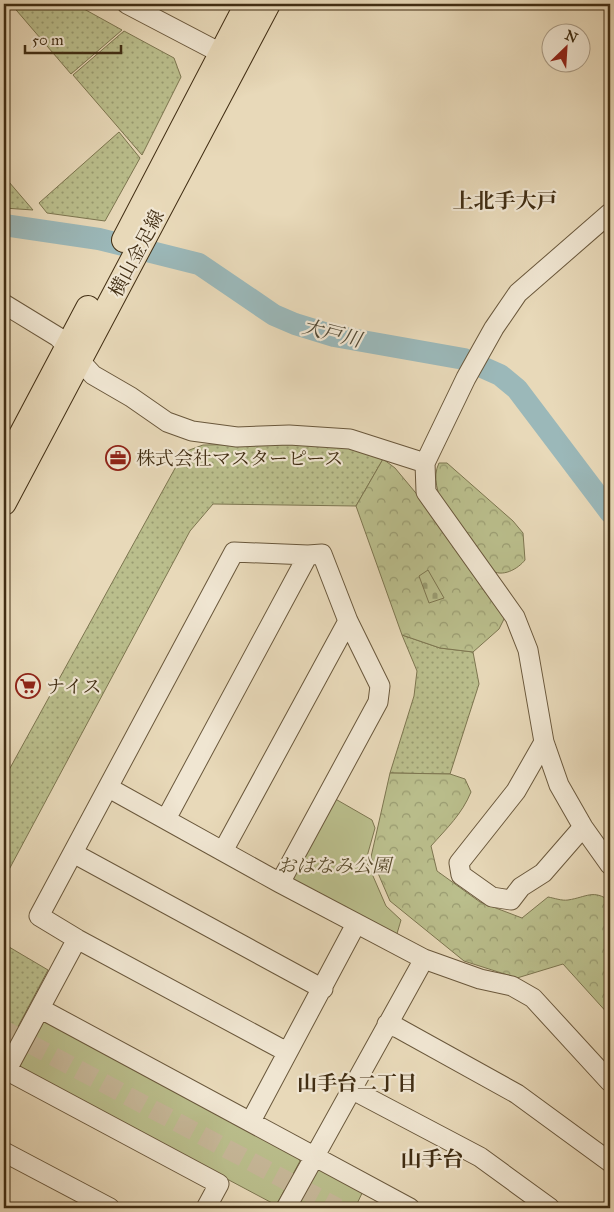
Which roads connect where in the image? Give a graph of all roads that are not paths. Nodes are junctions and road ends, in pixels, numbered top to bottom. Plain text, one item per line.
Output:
1 (127, 4) edge
2 (248, 4) edge
3 (268, 4) edge
4 (229, 58) junction
5 (610, 213) edge
6 (4, 304) edge
7 (73, 354) junction
8 (425, 463) junction
9 (4, 467) edge
10 (4, 503) edge
11 (308, 555) junction
12 (348, 621) junction
13 (544, 742) junction
14 (109, 788) junction
15 (166, 819) junction
16 (583, 826) junction
17 (223, 852) junction
18 (73, 853) junction
19 (610, 865) edge
20 (280, 883) junction
21 (356, 924) junction
22 (77, 939) junction
23 (424, 959) junction
24 (323, 989) junction
25 (41, 1009) junction
26 (387, 1024) junction
27 (287, 1052) junction
28 (5, 1072) edge
29 (610, 1082) edge
30 (351, 1089) junction
31 (251, 1121) junction
32 (4, 1152) edge
33 (315, 1156) junction
34 (610, 1162) edge
35 (110, 1208) edge
36 (206, 1208) edge
37 (286, 1208) edge
38 (410, 1208) edge
39 (550, 1208) edge

1 - 4 street
2 - 4 main road, 横山金足線
3 - 4 main road, 横山金足線
4 - 7 main road, 横山金足線
5 - 8 street
6 - 7 street
7 - 8 street
7 - 9 main road, 横山金足線
7 - 10 main road, 横山金足線
8 - 13 street
11 - 12 street
11 - 14 street
11 - 15 street
12 - 17 street
12 - 20 street
13 - 16 street
13 - 16 street
14 - 15 street
14 - 18 street
15 - 17 street
16 - 19 street
17 - 20 street
18 - 22 street
18 - 24 street
20 - 21 street
21 - 23 street
21 - 24 street
22 - 25 street
22 - 27 street
23 - 26 street
23 - 29 street
24 - 27 street
25 - 28 street
25 - 31 street
26 - 30 street
26 - 34 street
27 - 31 street
28 - 36 street
30 - 33 street
30 - 39 street
31 - 33 street
32 - 35 street
33 - 37 street
33 - 38 street

